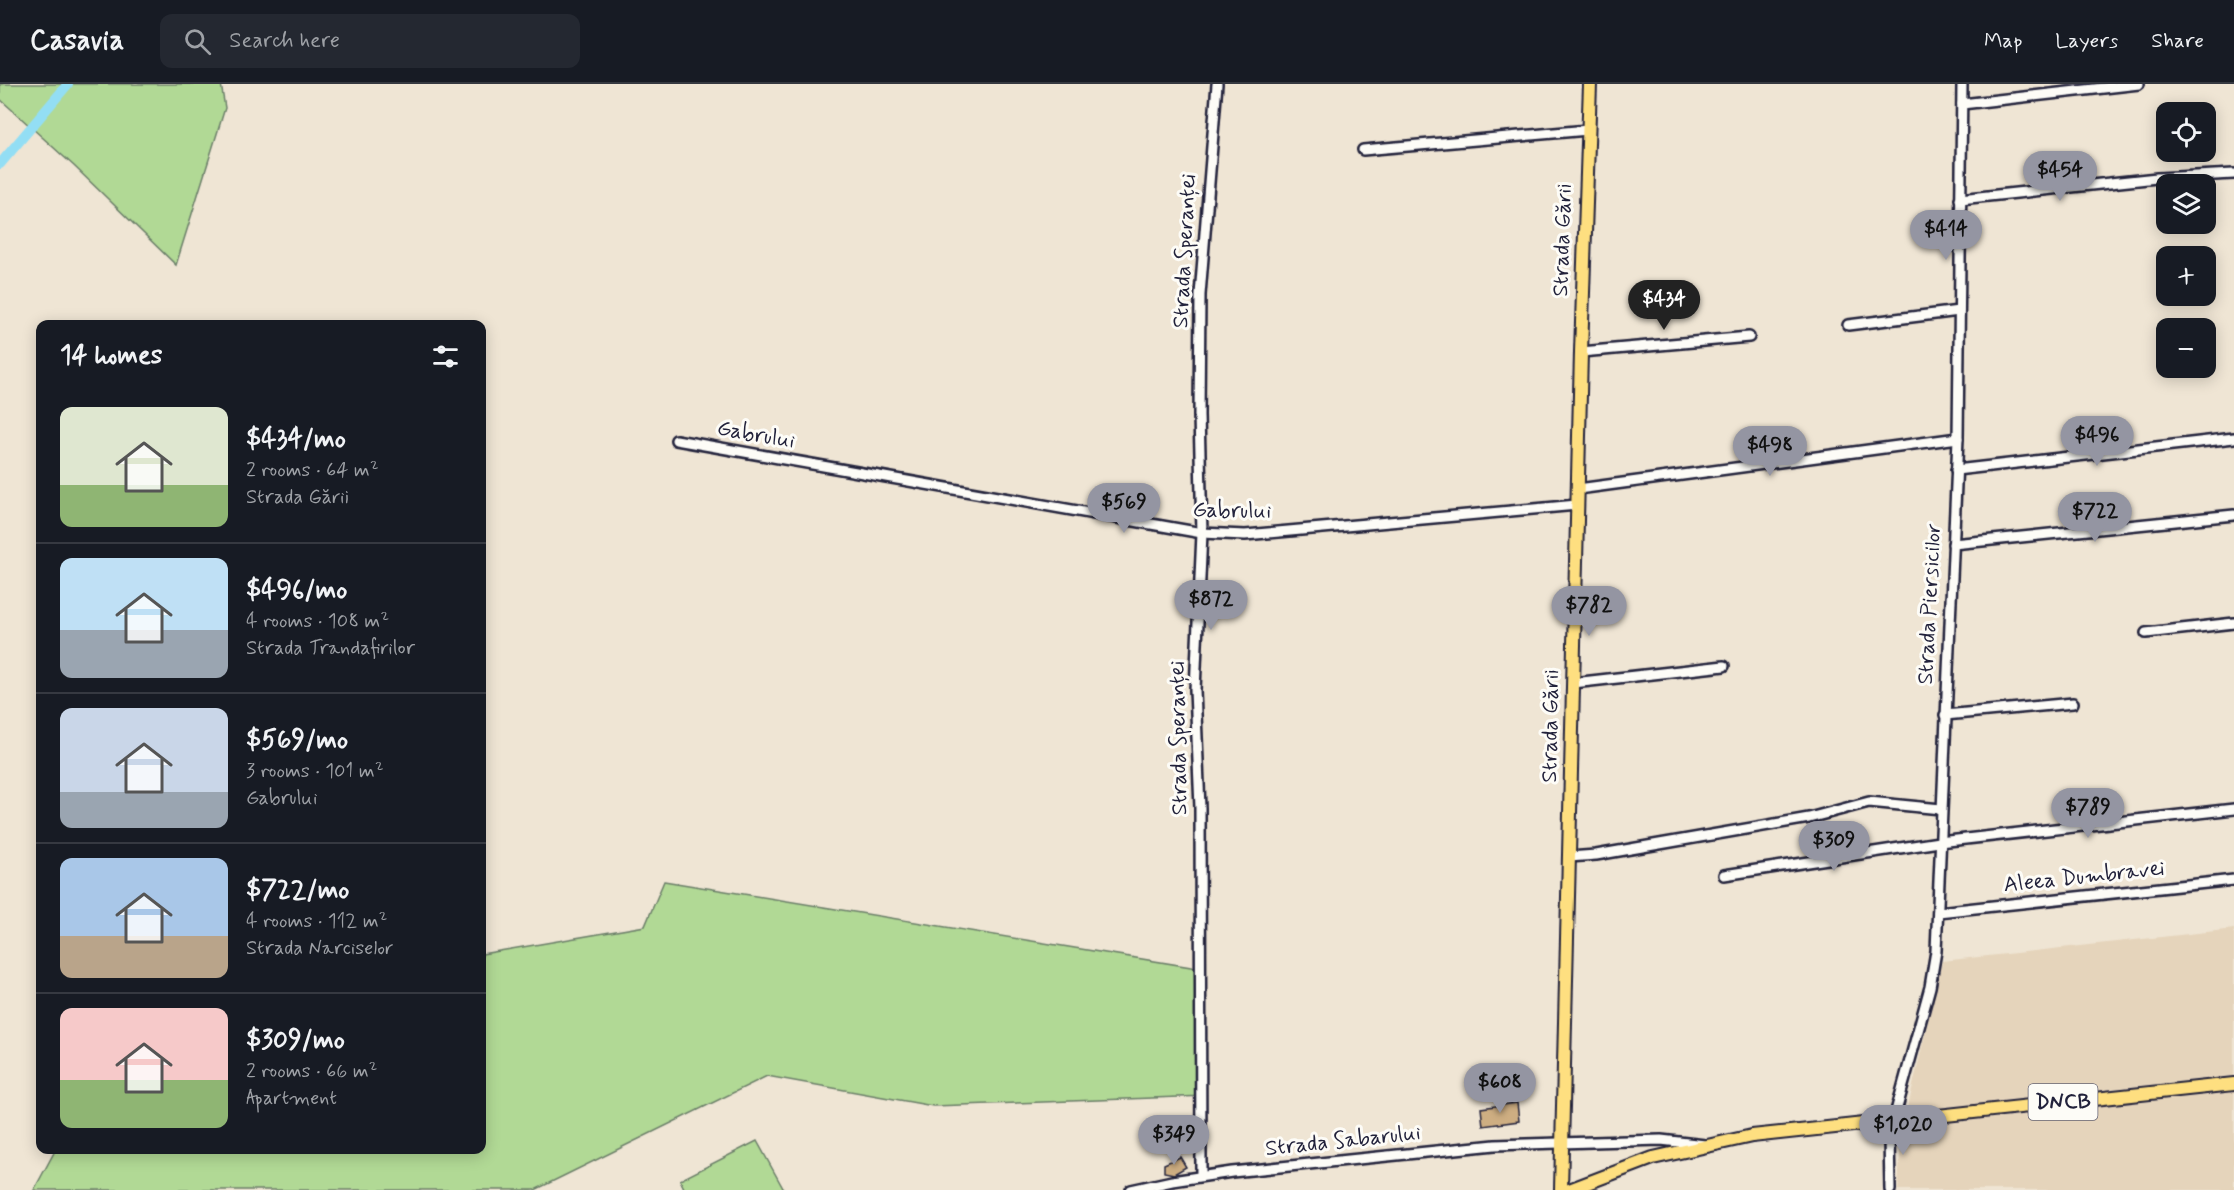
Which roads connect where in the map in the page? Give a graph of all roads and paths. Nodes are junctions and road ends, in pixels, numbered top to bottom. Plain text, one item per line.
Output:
1 (1217, 84) edge
2 (1590, 84) edge
3 (1962, 84) edge
4 (2139, 84) edge
5 (1962, 104) junction
6 (1588, 130) junction
7 (1363, 150) dead end
8 (2234, 174) edge
9 (1960, 199) junction
10 (1959, 311) junction
11 (1848, 325) dead end
12 (1749, 337) dead end
13 (1581, 352) junction
14 (1958, 438) junction
15 (2234, 438) edge
16 (676, 440) dead end
17 (1956, 470) junction
18 (1578, 489) junction
19 (1577, 505) junction
20 (2234, 515) edge
21 (1202, 533) junction
22 (1953, 544) junction
23 (2234, 623) edge
24 (2146, 633) dead end
25 (1724, 666) dead end
26 (1573, 683) junction
27 (2073, 703) dead end
28 (1945, 715) junction
29 (1941, 809) junction
30 (2234, 809) edge
31 (1940, 842) junction
32 (1569, 857) junction
33 (1724, 875) dead end
34 (2234, 880) edge
35 (1938, 912) junction
36 (2234, 1084) edge
37 (1893, 1120) junction
38 (1563, 1142) junction
39 (1705, 1145) junction
40 (1201, 1176) junction
41 (1131, 1190) edge
42 (1562, 1190) edge
43 (1569, 1190) edge
44 (1890, 1190) edge

1 - 21 street, Strada Speranței
2 - 6 main road, Strada Gării
3 - 5 street, Strada Piersicilor
4 - 5 street
5 - 9 street, Strada Piersicilor
6 - 7 street
6 - 13 main road, Strada Gării
8 - 9 street
9 - 10 street, Strada Piersicilor
10 - 11 street
10 - 14 street, Strada Piersicilor
12 - 13 street
13 - 18 main road, Strada Gării
14 - 17 street, Strada Piersicilor
14 - 18 street
15 - 17 street
16 - 21 street, Gabrului
17 - 22 street, Strada Piersicilor
18 - 19 main road, Strada Gării
19 - 21 street, Gabrului
19 - 26 main road, Strada Gării
20 - 22 street
21 - 40 street, Strada Speranței
22 - 28 street, Strada Piersicilor
23 - 24 street
25 - 26 street
26 - 32 main road, Strada Gării
27 - 28 street
28 - 29 street, Strada Piersicilor
29 - 31 street, Strada Piersicilor
29 - 32 street
30 - 31 street
31 - 33 street
31 - 35 street, Strada Piersicilor
32 - 38 main road, Strada Gării
34 - 35 street, Aleea Dumbravei
35 - 37 street, Strada Piersicilor
36 - 37 main road, DNCB
37 - 39 main road, DNCB
37 - 44 street, Strada Piersicilor
38 - 39 street, Strada Sabarului
38 - 40 street, Strada Sabarului
38 - 42 main road, Strada Gării
39 - 43 main road, DNCB
40 - 41 street, Strada Sabarului

